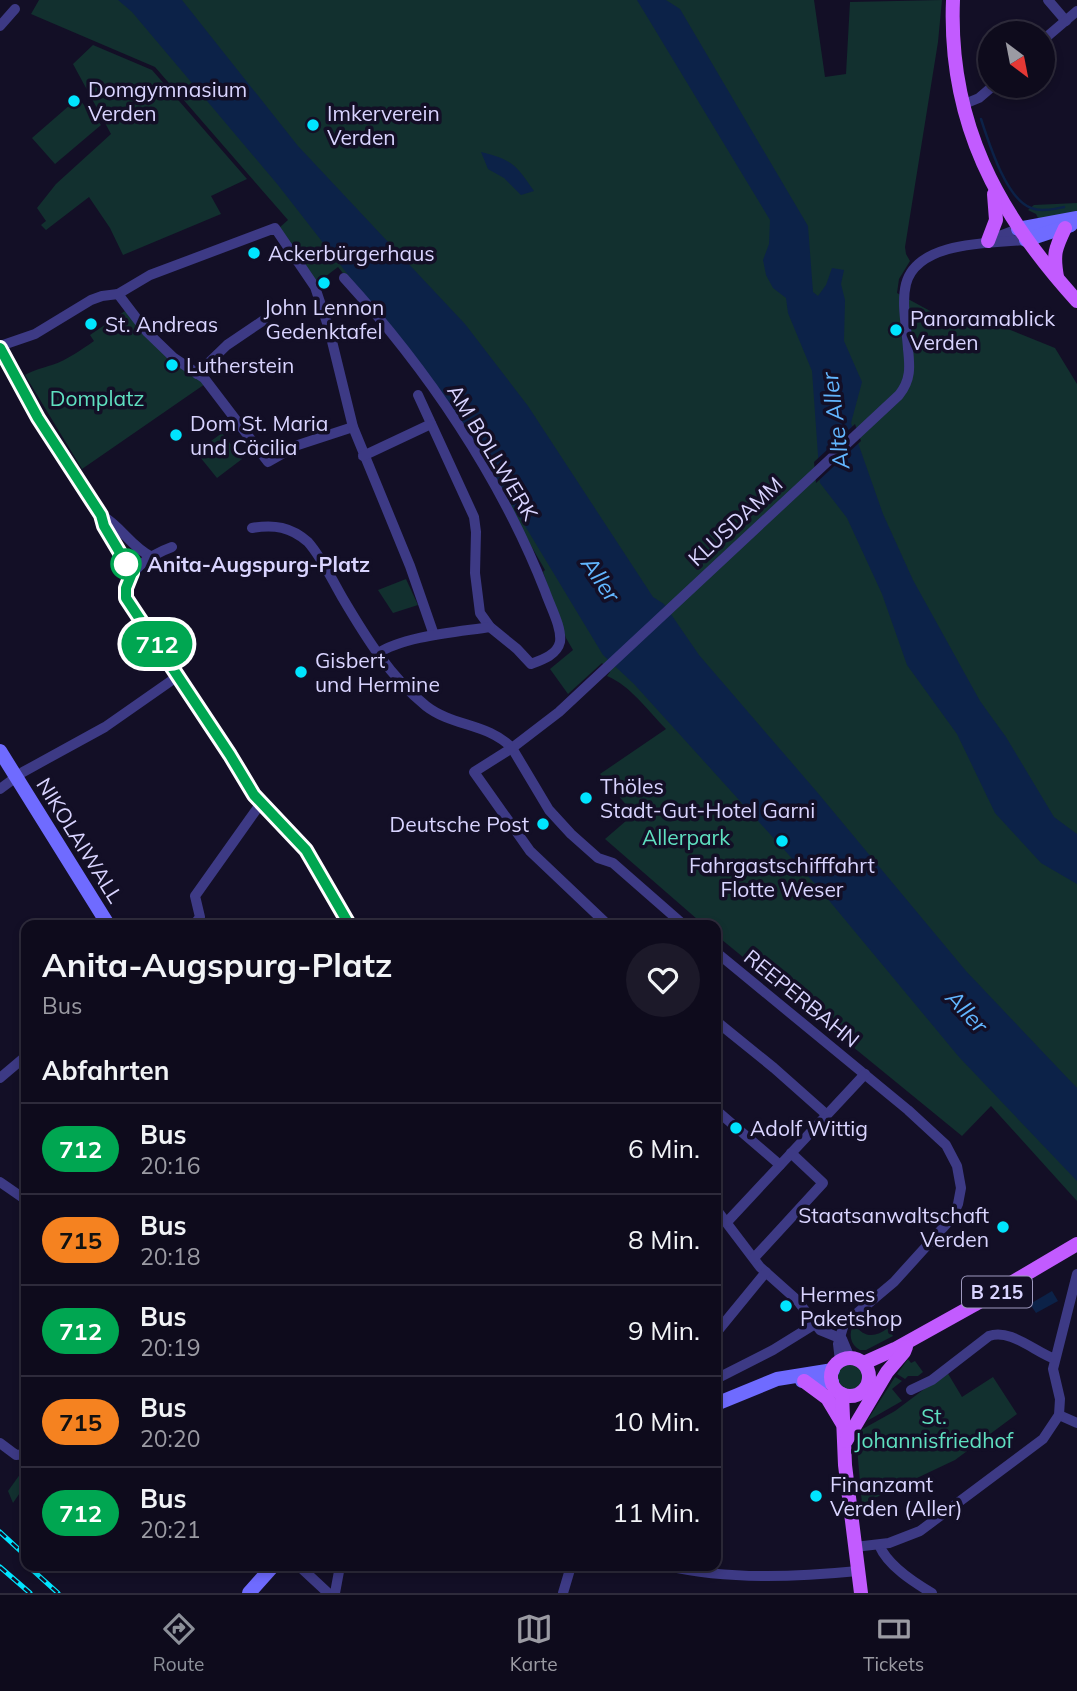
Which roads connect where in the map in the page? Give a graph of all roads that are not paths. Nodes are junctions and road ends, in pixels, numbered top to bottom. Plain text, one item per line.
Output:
1 (953, 0) edge
2 (1048, 0) edge
3 (15, 9) dead end
4 (1077, 11) edge
5 (1066, 21) junction
6 (0, 26) edge
7 (1055, 30) edge
8 (979, 98) edge
9 (962, 105) junction
10 (994, 189) junction
11 (1073, 223) edge
12 (1022, 234) junction
13 (985, 242) junction
14 (344, 278) dead end
15 (1057, 278) junction
16 (118, 294) junction
17 (1077, 301) edge
18 (264, 320) dead end
19 (0, 347) edge
20 (197, 374) junction
21 (418, 395) dead end
22 (431, 424) junction
23 (353, 427) junction
24 (363, 456) junction
25 (101, 515) junction
26 (252, 528) dead end
27 (172, 547) dead end
28 (152, 557) junction
29 (132, 573) junction
30 (490, 627) junction
31 (434, 635) junction
32 (377, 654) junction
33 (178, 676) junction
34 (512, 748) junction
35 (0, 751) edge
36 (16, 776) junction
37 (0, 789) edge
38 (261, 803) junction
39 (106, 920) edge
40 (198, 920) edge
41 (347, 920) edge
42 (603, 920) edge
43 (678, 920) edge
44 (721, 956) edge
45 (721, 1025) edge
46 (21, 1060) edge
47 (865, 1074) junction
48 (0, 1077) edge
49 (721, 1114) edge
50 (827, 1115) junction
51 (791, 1153) junction
52 (780, 1165) junction
53 (0, 1182) edge
54 (21, 1197) edge
55 (721, 1215) edge
56 (727, 1222) junction
57 (1072, 1247) edge
58 (754, 1258) junction
59 (766, 1272) junction
60 (1077, 1274) edge
61 (815, 1324) junction
62 (721, 1327) edge
63 (840, 1338) junction
64 (901, 1346) junction
65 (1055, 1359) junction
66 (848, 1368) junction
67 (721, 1376) edge
68 (783, 1378) junction
69 (804, 1381) junction
70 (911, 1390) dead end
71 (848, 1395) junction
72 (721, 1402) edge
73 (1059, 1415) junction
74 (1077, 1423) edge
75 (843, 1427) junction
76 (0, 1443) edge
77 (844, 1446) junction
78 (21, 1455) edge
79 (879, 1545) junction
80 (855, 1547) junction
81 (269, 1571) edge
82 (304, 1571) edge
83 (339, 1571) edge
84 (570, 1571) edge
85 (696, 1571) edge
86 (858, 1571) junction
87 (249, 1593) edge
88 (328, 1593) edge
89 (335, 1593) edge
90 (563, 1593) edge
91 (861, 1593) edge
92 (932, 1593) edge

1 - 9 main road
2 - 5 street
3 - 6 street
4 - 5 street
5 - 7 street
8 - 9 street
9 - 10 main road
10 - 12 main road
10 - 13 main road
11 - 12 main road
11 - 15 main road
12 - 13 street, KLUSDAMM
12 - 15 main road
13 - 34 street, KLUSDAMM
14 - 30 street, AM BOLLWERK
15 - 17 main road
16 - 19 street
16 - 20 street
16 - 23 street
18 - 20 street
19 - 25 street
20 - 23 street
21 - 22 street
22 - 24 street
22 - 30 street
23 - 24 street
24 - 31 street
25 - 28 street
25 - 29 street
26 - 32 street
27 - 28 street
28 - 29 street
29 - 33 street
30 - 31 street
31 - 32 street
32 - 34 street
33 - 36 street
33 - 38 street
34 - 42 street, KLUSDAMM
34 - 43 street
35 - 36 main road, NIKOLAIWALL
36 - 37 street
36 - 39 main road, NIKOLAIWALL
38 - 40 street
38 - 41 street
44 - 47 street, REEPERBAHN
45 - 50 street
46 - 48 street
47 - 50 street
47 - 63 street, REEPERBAHN
49 - 52 street
50 - 51 street
51 - 52 street
51 - 58 street
52 - 56 street
53 - 54 street
55 - 56 street
56 - 58 street
57 - 64 main road, B 215
58 - 59 street
59 - 61 street
59 - 62 street
60 - 65 street
61 - 63 street
61 - 67 street
63 - 66 street
64 - 66 main road, B 215
64 - 77 main road, B 215
65 - 70 street
65 - 73 street
66 - 68 main road
66 - 69 main road
66 - 71 main road
66 - 71 main road
68 - 69 main road
68 - 72 main road
69 - 75 main road
71 - 75 main road
73 - 74 street
73 - 79 street
75 - 77 main road
76 - 78 street
77 - 80 main road
79 - 80 street
79 - 92 street
80 - 86 main road
81 - 87 main road
82 - 88 street
83 - 89 street
84 - 90 street
85 - 86 street
86 - 91 main road

